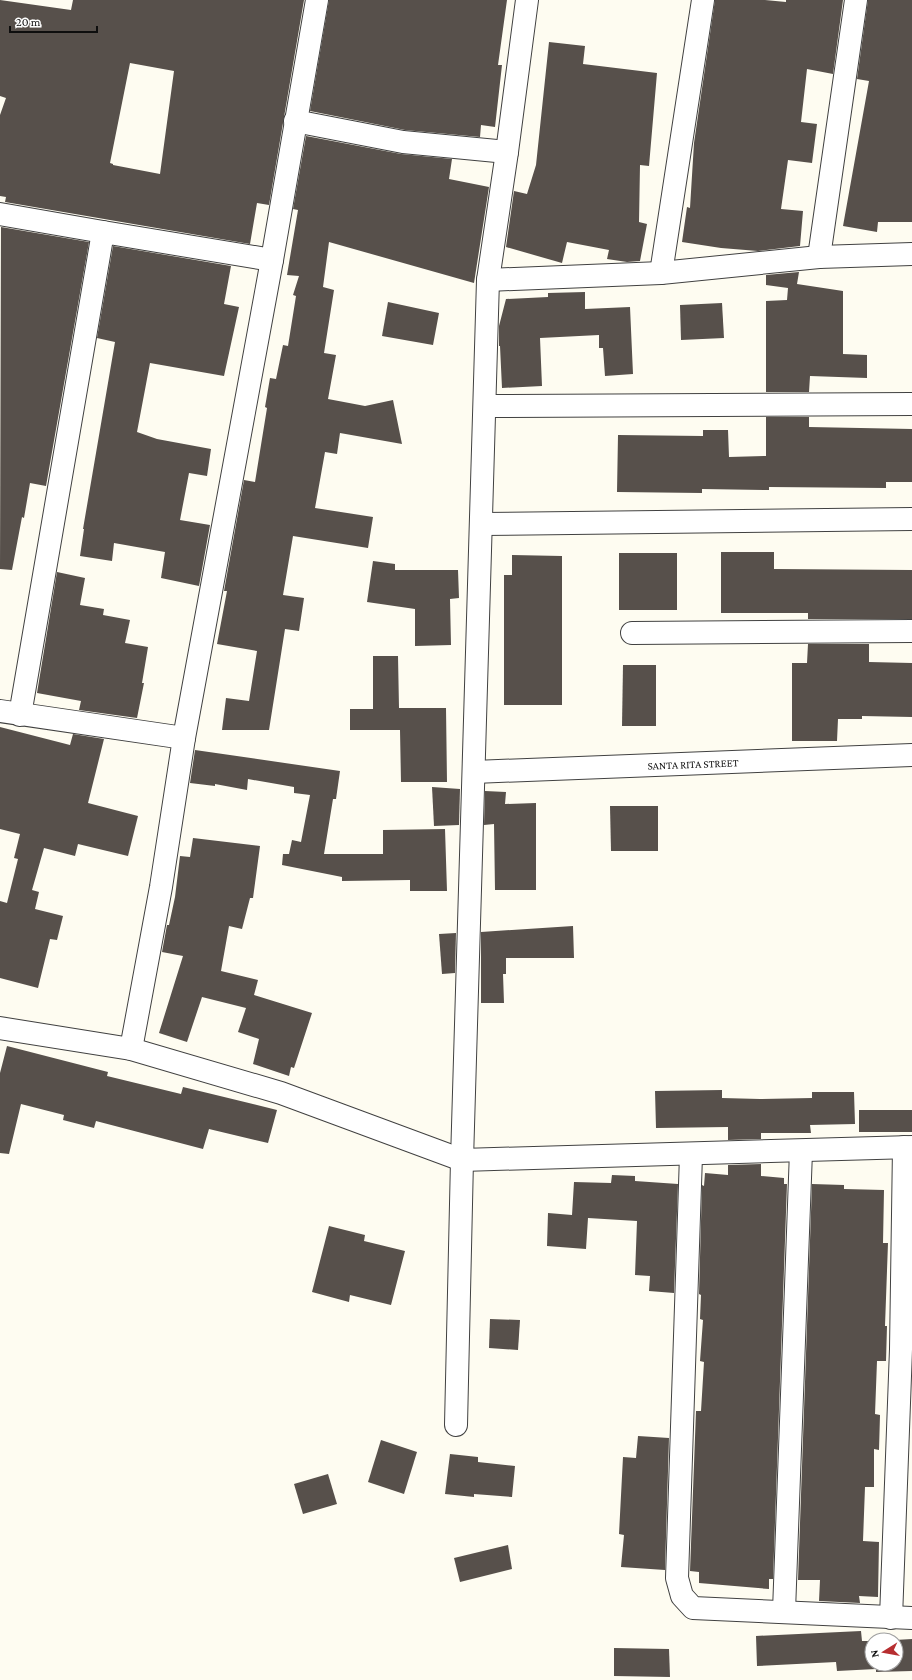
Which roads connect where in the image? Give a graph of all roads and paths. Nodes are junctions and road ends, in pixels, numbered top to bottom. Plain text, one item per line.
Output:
1 (317, 0) edge
2 (527, 0) edge
3 (703, 0) edge
4 (856, 0) edge
5 (295, 121) junction
6 (507, 152) junction
7 (0, 214) edge
8 (103, 232) junction
9 (912, 254) edge
10 (819, 257) junction
11 (272, 260) junction
12 (661, 273) junction
13 (488, 280) junction
14 (912, 404) edge
15 (485, 406) junction
16 (912, 519) edge
17 (482, 524) junction
18 (912, 630) edge
19 (632, 633) dead end
20 (10, 713) edge
21 (184, 738) junction
22 (912, 755) edge
23 (474, 772) junction
24 (0, 1028) edge
25 (131, 1049) junction
26 (908, 1147) edge
27 (801, 1151) junction
28 (691, 1155) junction
29 (462, 1160) junction
30 (907, 1349) edge
31 (456, 1425) dead end
32 (784, 1611) junction
33 (901, 1618) edge

1 - 5 street
2 - 6 street
3 - 12 street
4 - 10 street
5 - 6 street
5 - 11 street
6 - 13 street
7 - 8 street
8 - 11 street
8 - 20 street
9 - 10 street
10 - 12 street
11 - 21 street
12 - 13 street
13 - 15 street
14 - 15 street
15 - 17 street
16 - 17 street
17 - 23 street
18 - 19 street
20 - 21 street
21 - 25 street
22 - 23 street, SANTA RITA STREET
23 - 29 street
24 - 25 street
25 - 29 street
26 - 27 street
26 - 30 street
27 - 28 street
27 - 32 street
28 - 29 street
28 - 32 street
29 - 31 street
30 - 33 street
32 - 33 street

